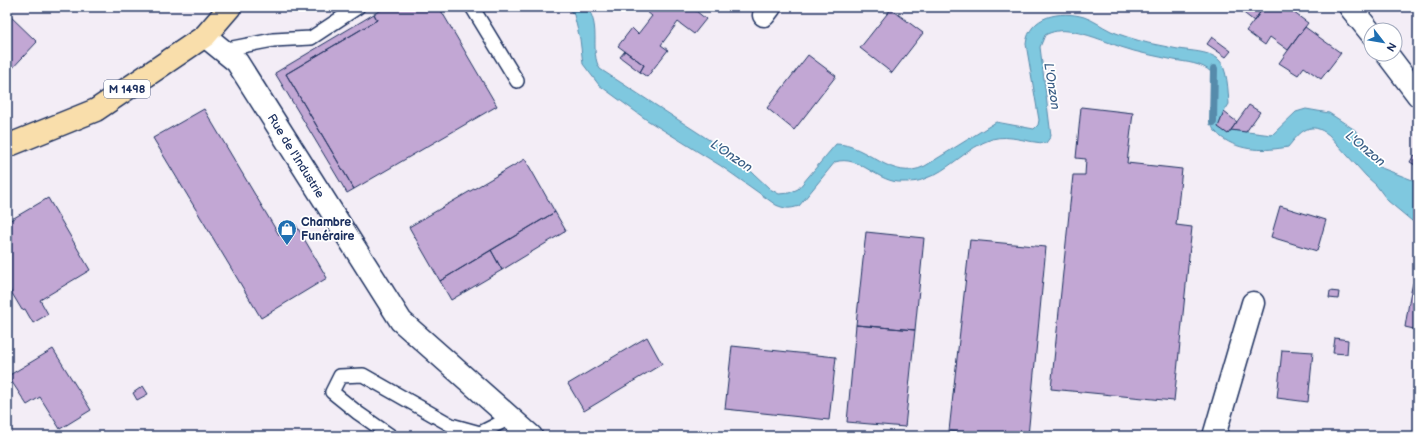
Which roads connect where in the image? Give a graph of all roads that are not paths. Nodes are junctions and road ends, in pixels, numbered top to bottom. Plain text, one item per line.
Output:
1 (230, 7) edge
2 (358, 7) edge
3 (472, 7) edge
4 (1350, 7) edge
5 (1363, 23) edge
6 (205, 36) junction
7 (222, 50) junction
8 (1393, 62) edge
9 (517, 80) dead end
10 (1418, 95) edge
11 (7, 146) edge
12 (1254, 303) dead end
13 (510, 418) junction
14 (391, 436) edge
15 (531, 436) edge
16 (1214, 436) edge

1 - 6 main road, M 1498
2 - 7 lane
3 - 9 lane
4 - 5 street
6 - 7 street, Rue de l'Industrie
6 - 11 main road, M 1498
7 - 13 street, Rue de l'Industrie
8 - 10 street
12 - 16 street
13 - 14 lane
13 - 15 street, Rue de l'Industrie

